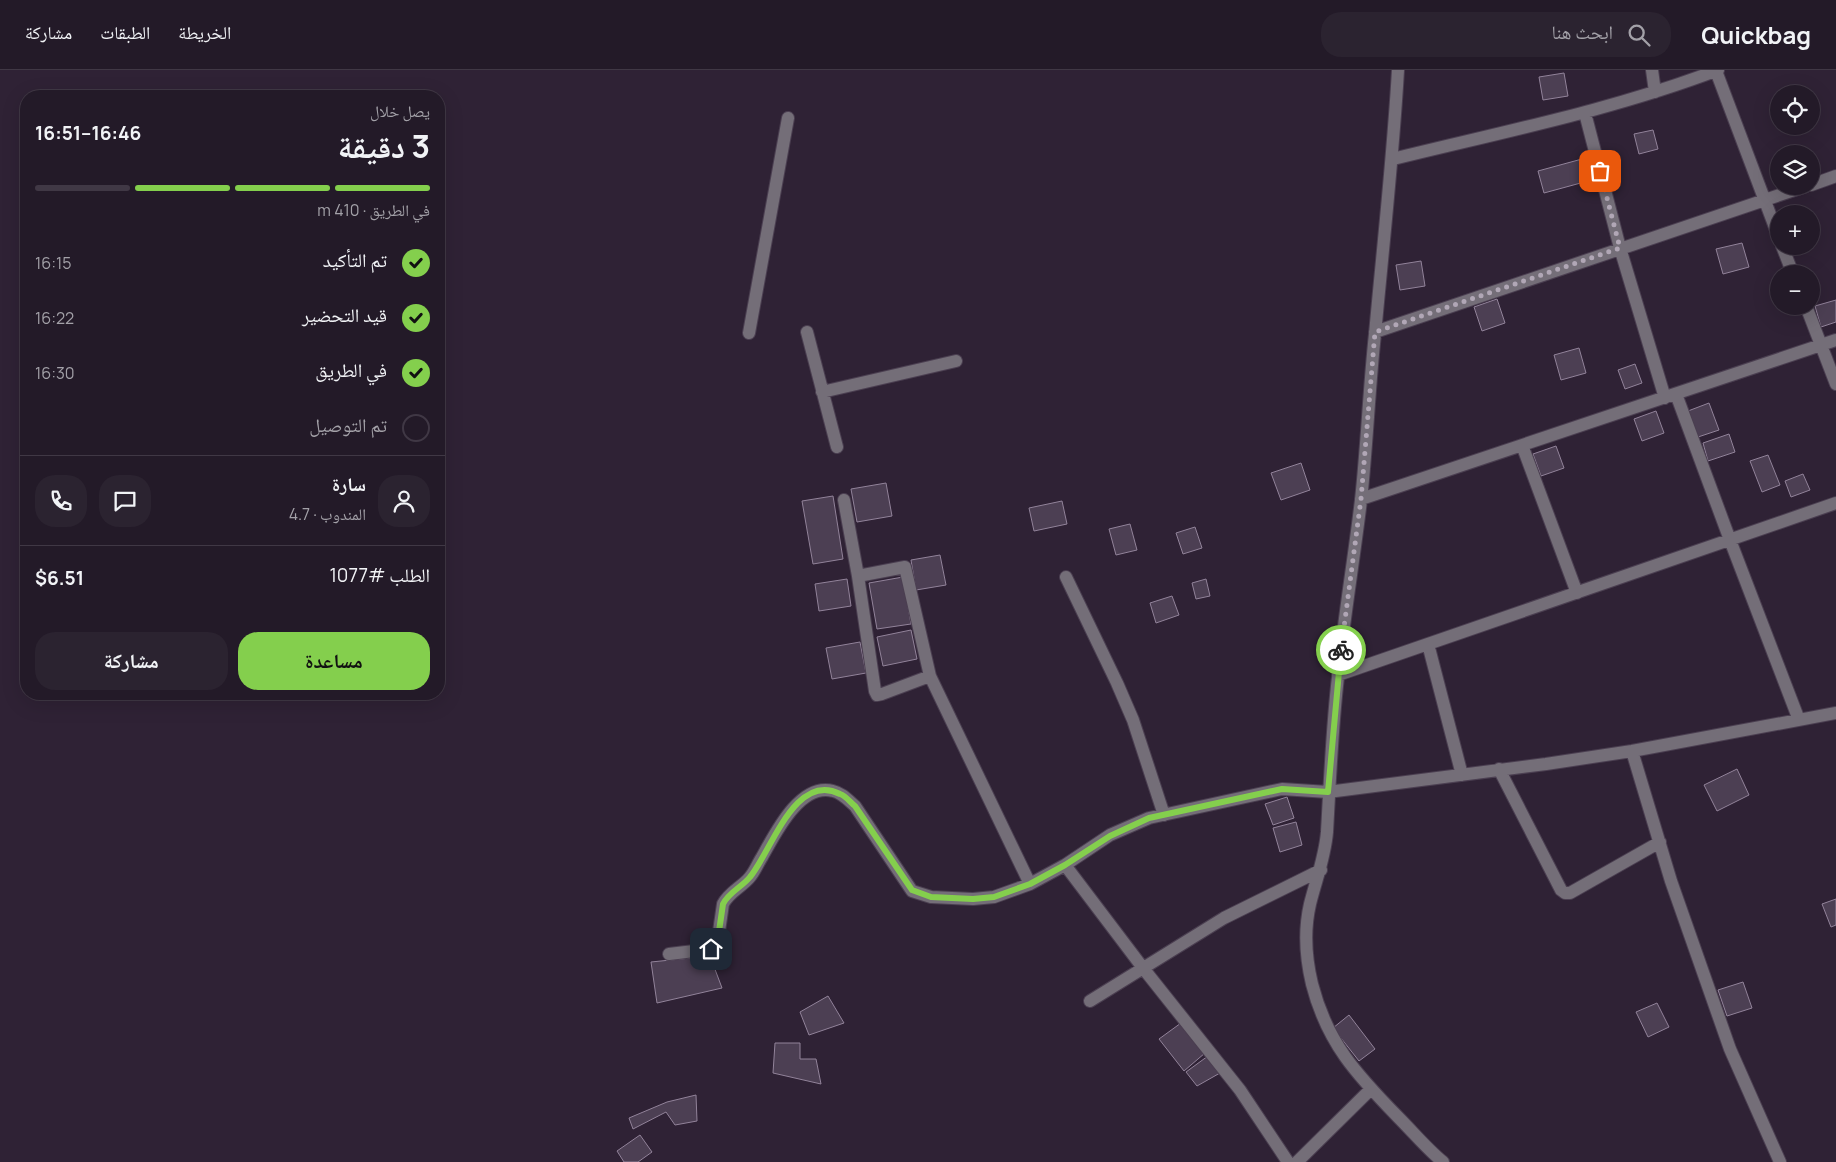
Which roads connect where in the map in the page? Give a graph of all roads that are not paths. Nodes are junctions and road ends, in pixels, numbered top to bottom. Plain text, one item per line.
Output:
1 (1398, 70) edge
2 (1652, 70) edge
3 (1717, 70) edge
4 (1654, 92) junction
5 (1585, 113) junction
6 (788, 118) dead end
7 (1393, 158) junction
8 (1836, 176) edge
9 (1820, 182) edge
10 (1781, 195) edge
11 (1764, 201) junction
12 (1770, 216) edge
13 (1620, 248) junction
14 (1809, 315) edge
15 (807, 332) dead end
16 (1375, 332) junction
17 (749, 333) dead end
18 (1836, 340) edge
19 (1821, 345) junction
20 (956, 361) dead end
21 (1836, 384) edge
22 (822, 392) junction
23 (1670, 396) junction
24 (1522, 445) junction
25 (837, 447) dead end
26 (1361, 499) junction
27 (844, 500) dead end
28 (1836, 503) edge
29 (1730, 540) junction
30 (858, 576) junction
31 (1066, 577) dead end
32 (1577, 593) junction
33 (1428, 644) junction
34 (930, 676) junction
35 (1338, 676) junction
36 (1836, 713) edge
37 (1799, 720) junction
38 (1632, 751) junction
39 (1499, 769) junction
40 (1462, 775) junction
41 (1328, 792) junction
42 (1164, 815) junction
43 (1660, 842) junction
44 (1065, 865) junction
45 (1321, 870) junction
46 (1030, 884) junction
47 (668, 954) dead end
48 (1144, 968) junction
49 (1090, 1001) dead end
50 (1371, 1089) junction
51 (1288, 1162) edge
52 (1297, 1162) edge
53 (1443, 1162) edge
54 (1780, 1162) edge

1 - 7 street
2 - 4 street
3 - 4 street
3 - 11 street
4 - 5 street
5 - 7 street
5 - 13 street
6 - 17 street
7 - 16 street
8 - 9 street
10 - 11 street
11 - 12 street
11 - 13 street
13 - 16 street
13 - 23 street
14 - 19 street
15 - 22 street
16 - 26 street
18 - 19 street
19 - 21 street
19 - 23 street
20 - 22 street
22 - 25 street
23 - 24 street
23 - 29 street
24 - 26 street
24 - 32 street
26 - 35 street
27 - 30 street
28 - 29 street
29 - 32 street
29 - 37 street
30 - 34 street
30 - 34 street
31 - 42 street
32 - 33 street
33 - 35 street
33 - 40 street
34 - 46 street
35 - 41 street
36 - 37 street
37 - 38 street
38 - 39 street
38 - 43 street
39 - 40 street
39 - 43 street
40 - 41 street
41 - 42 street
41 - 45 street
42 - 44 street
43 - 54 street
44 - 46 street
44 - 48 street
45 - 48 street
45 - 50 street
46 - 47 street
48 - 49 street
48 - 51 street
50 - 52 street
50 - 53 street

